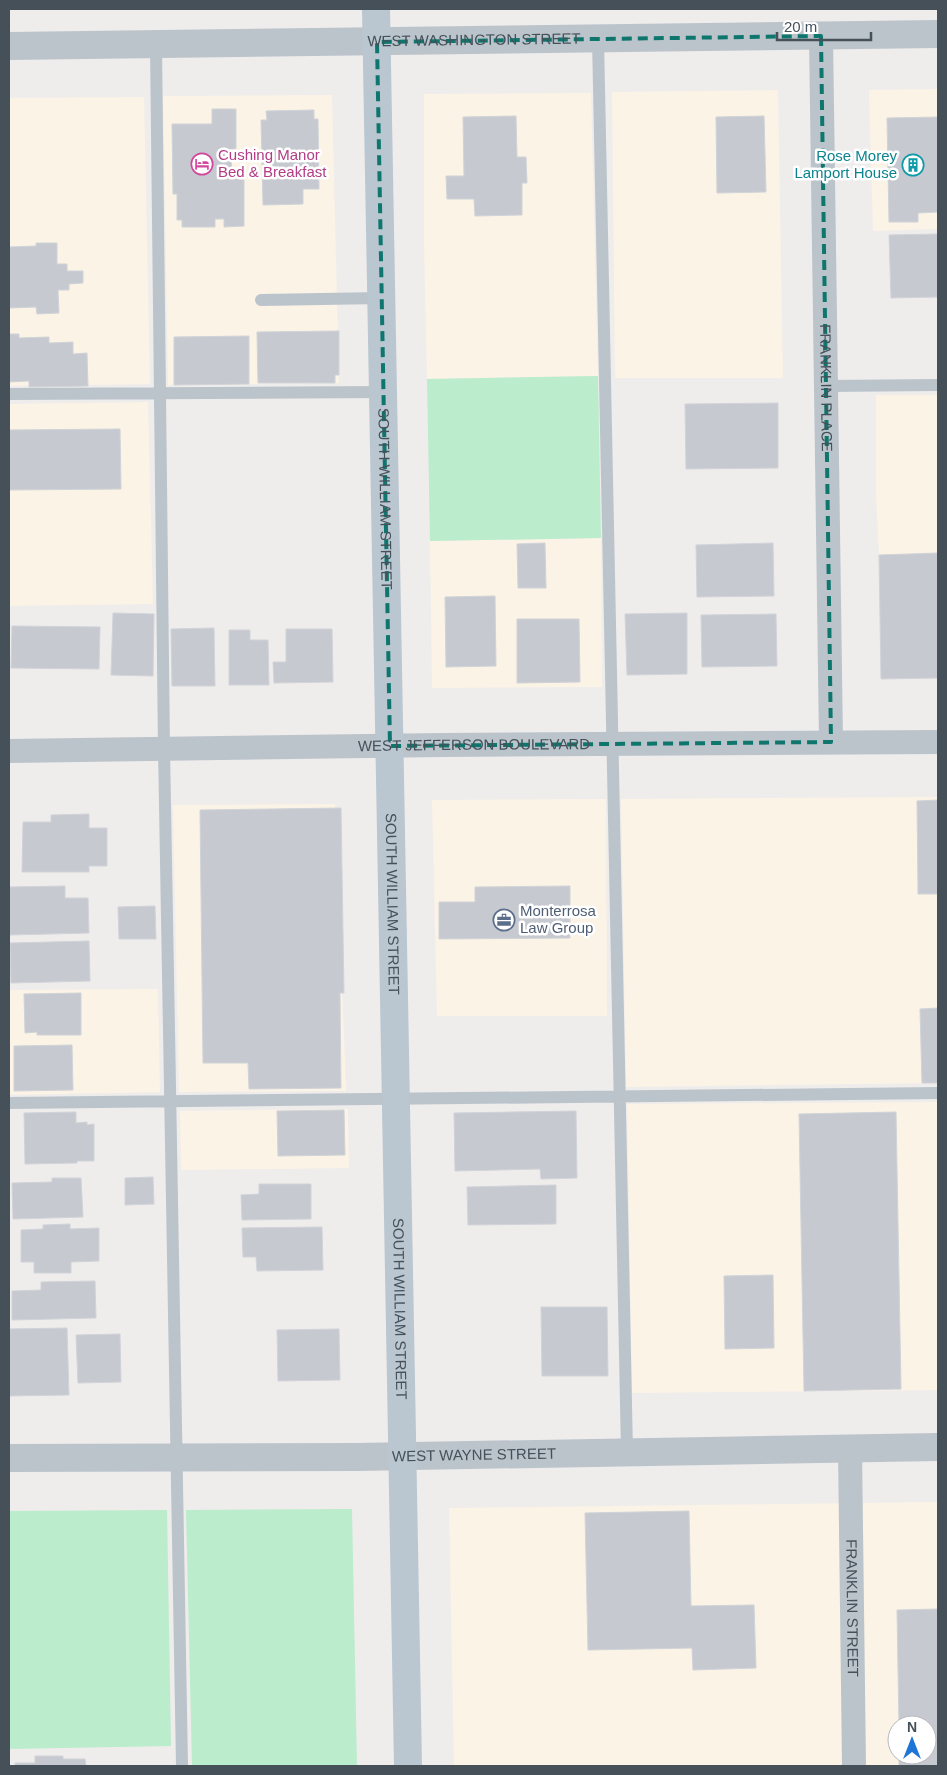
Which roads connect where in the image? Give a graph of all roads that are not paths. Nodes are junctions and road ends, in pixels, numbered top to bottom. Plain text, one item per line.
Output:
1 (376, 9) edge
2 (938, 34) edge
3 (821, 36) junction
4 (598, 39) junction
5 (377, 42) junction
6 (156, 44) junction
7 (9, 46) edge
8 (382, 298) junction
9 (261, 300) dead end
10 (938, 385) edge
11 (826, 386) junction
12 (384, 392) junction
13 (9, 394) edge
14 (159, 394) junction
15 (831, 742) junction
16 (938, 742) edge
17 (613, 744) junction
18 (390, 746) junction
19 (164, 748) junction
20 (9, 751) edge
21 (938, 1093) edge
22 (620, 1096) junction
23 (396, 1099) junction
24 (171, 1101) junction
25 (9, 1103) edge
26 (938, 1447) edge
27 (850, 1449) junction
28 (626, 1452) junction
29 (177, 1456) junction
30 (402, 1456) junction
31 (9, 1458) edge
32 (182, 1766) edge
33 (408, 1766) edge
34 (854, 1766) edge

1 - 5 main road, SOUTH WILLIAM STREET
2 - 3 street, WEST WASHINGTON STREET
3 - 4 street, WEST WASHINGTON STREET
3 - 11 street, FRANKLIN PLACE
4 - 5 street, WEST WASHINGTON STREET
4 - 17 lane
5 - 6 street, WEST WASHINGTON STREET
5 - 8 main road, SOUTH WILLIAM STREET
6 - 7 street, WEST WASHINGTON STREET
6 - 14 lane
8 - 9 lane
8 - 12 main road, SOUTH WILLIAM STREET
10 - 11 lane
11 - 15 street, FRANKLIN PLACE
12 - 14 lane
12 - 18 main road, SOUTH WILLIAM STREET
13 - 14 lane
14 - 19 lane
15 - 16 street, WEST JEFFERSON BOULEVARD
15 - 17 street, WEST JEFFERSON BOULEVARD
17 - 18 street, WEST JEFFERSON BOULEVARD
17 - 22 lane
18 - 19 street, WEST JEFFERSON BOULEVARD
18 - 23 main road, SOUTH WILLIAM STREET
19 - 20 street, WEST JEFFERSON BOULEVARD
19 - 24 lane
21 - 22 lane
22 - 23 lane
22 - 28 lane
23 - 24 lane
23 - 30 main road, SOUTH WILLIAM STREET
24 - 25 lane
24 - 29 lane
26 - 27 street, WEST WAYNE STREET
27 - 28 street, WEST WAYNE STREET
27 - 34 street, FRANKLIN STREET
28 - 30 street, WEST WAYNE STREET
29 - 30 street, WEST WAYNE STREET
29 - 31 street, WEST WAYNE STREET
29 - 32 lane
30 - 33 main road, SOUTH WILLIAM STREET

